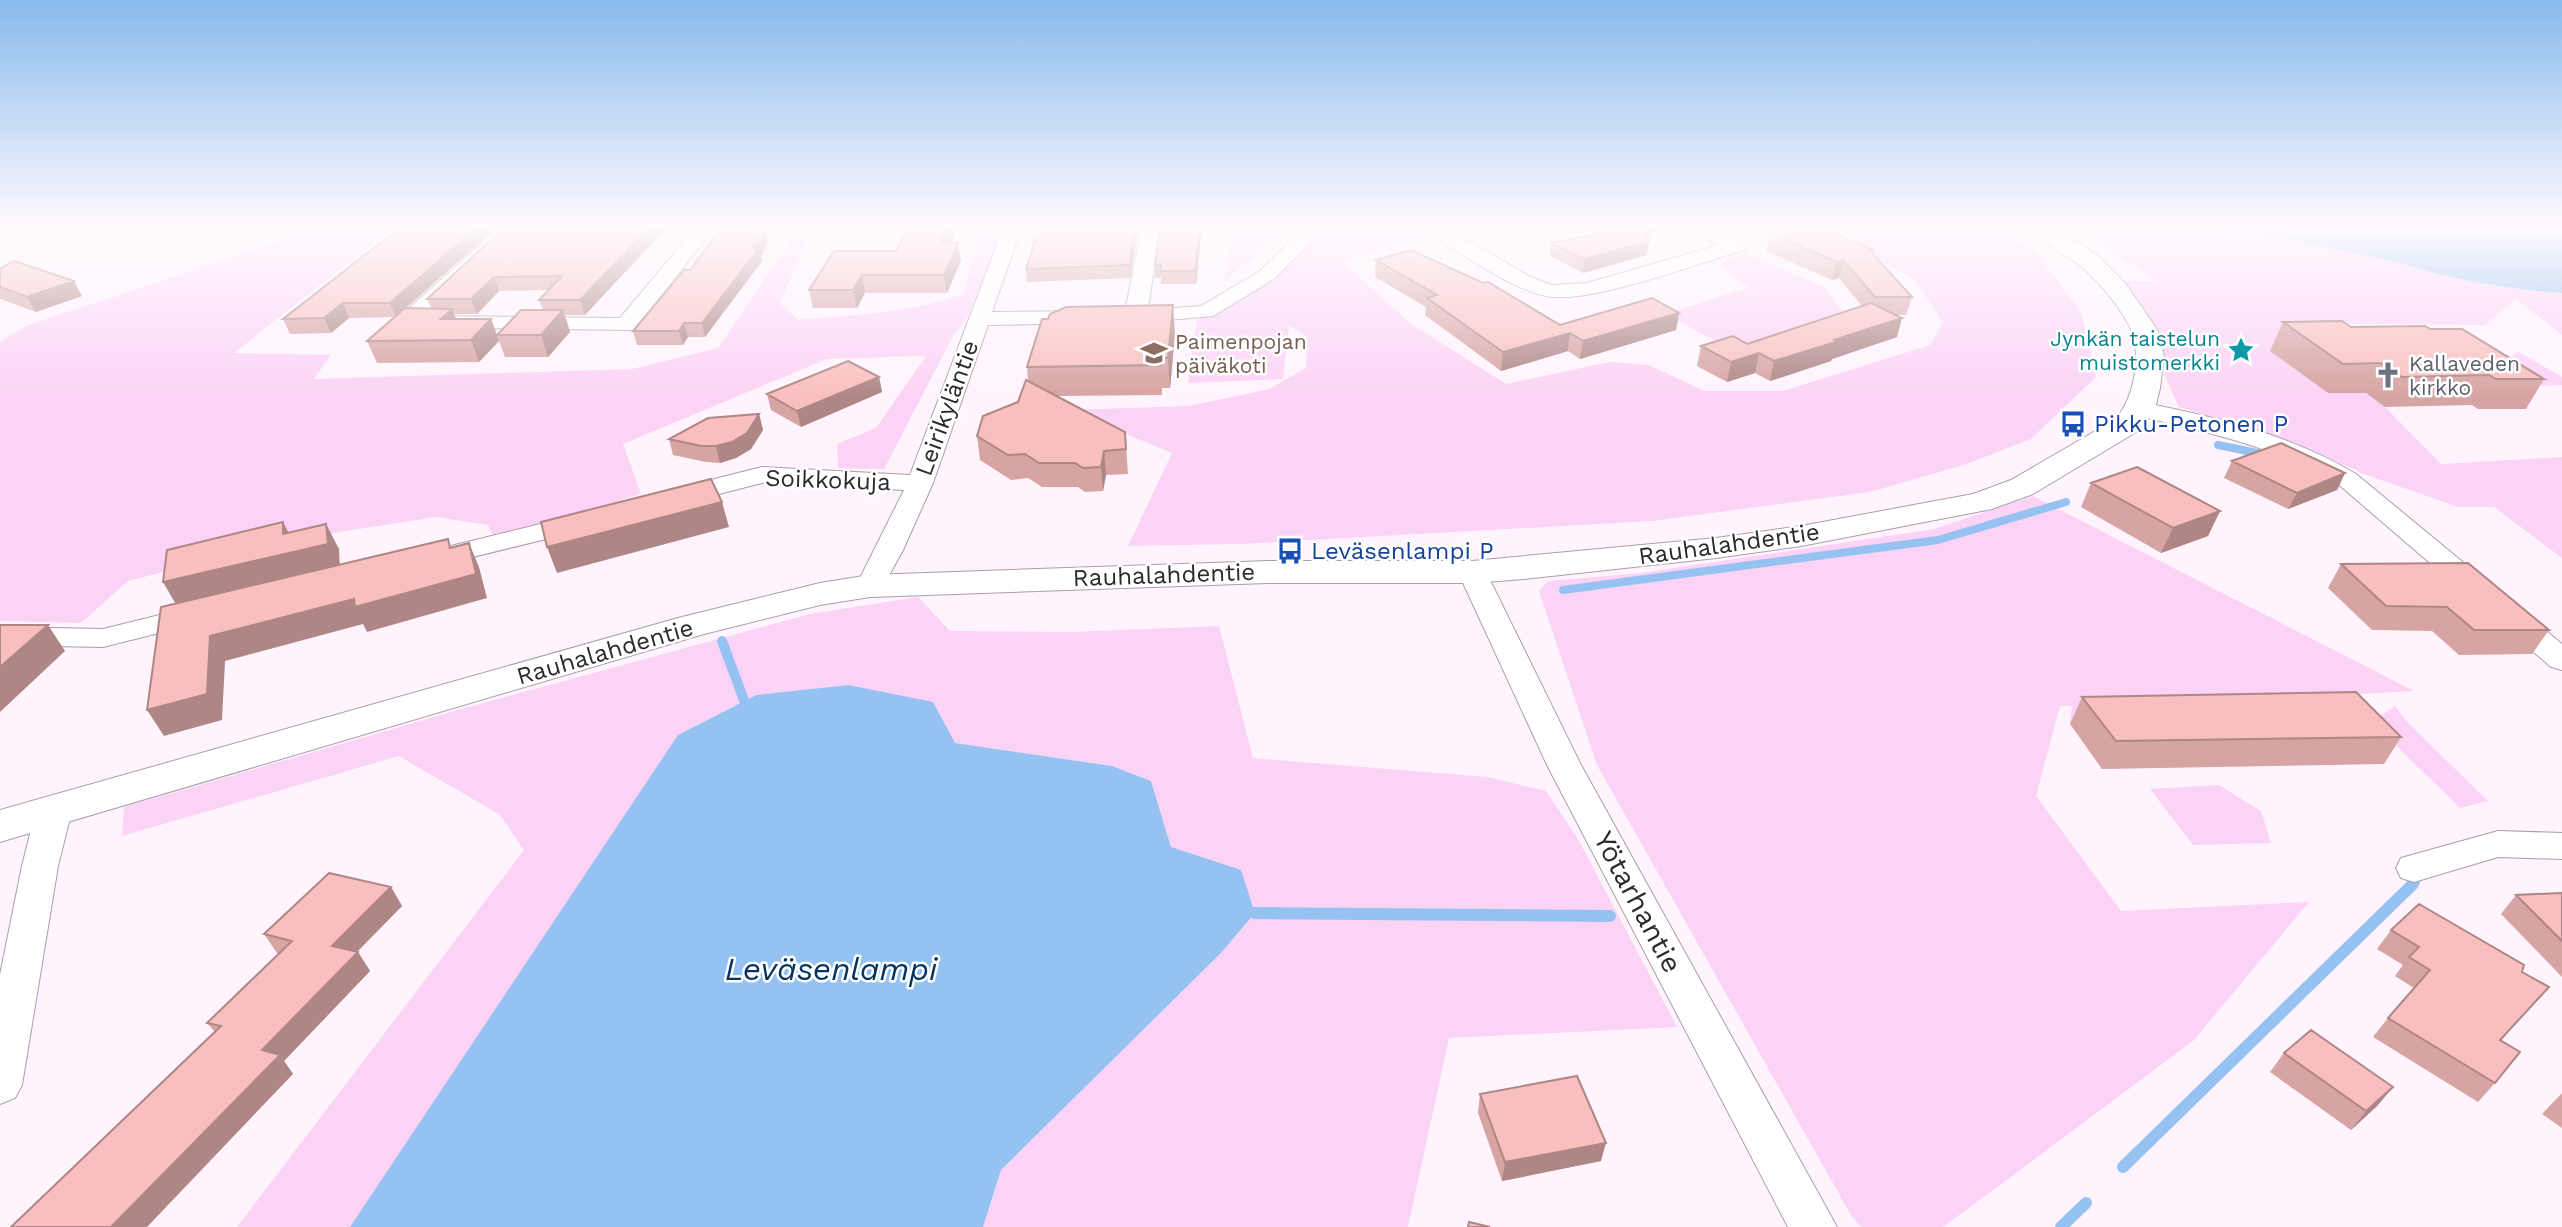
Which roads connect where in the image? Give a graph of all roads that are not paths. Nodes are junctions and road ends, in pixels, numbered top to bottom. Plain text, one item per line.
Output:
1 (450, 283) edge
2 (660, 283) edge
3 (993, 283) edge
4 (1142, 283) edge
5 (1253, 283) edge
6 (1530, 283) edge
7 (1608, 283) edge
8 (2111, 283) edge
9 (1136, 317) junction
10 (980, 319) junction
11 (2140, 410) junction
12 (920, 482) junction
13 (655, 503) edge
14 (601, 517) edge
15 (413, 563) edge
16 (1472, 572) junction
17 (870, 586) junction
18 (225, 609) edge
19 (0, 636) edge
20 (2562, 660) edge
21 (54, 810) junction
22 (0, 826) edge
23 (2562, 846) edge
24 (2414, 868) dead end
25 (0, 1085) edge
26 (1814, 1227) edge

1 - 2 street
3 - 10 street, Leirikyläntie
4 - 9 street
5 - 9 street
6 - 7 street
8 - 11 main road
9 - 10 street
10 - 12 street, Leirikyläntie
11 - 16 main road, Rauhalahdentie
11 - 20 street
12 - 13 street, Soikkokuja
12 - 17 street, Leirikyläntie
14 - 15 street
16 - 17 main road, Rauhalahdentie
16 - 26 street, Yötarhantie
17 - 21 main road, Rauhalahdentie
18 - 19 street
21 - 22 main road, Rauhalahdentie
21 - 25 street
23 - 24 street

